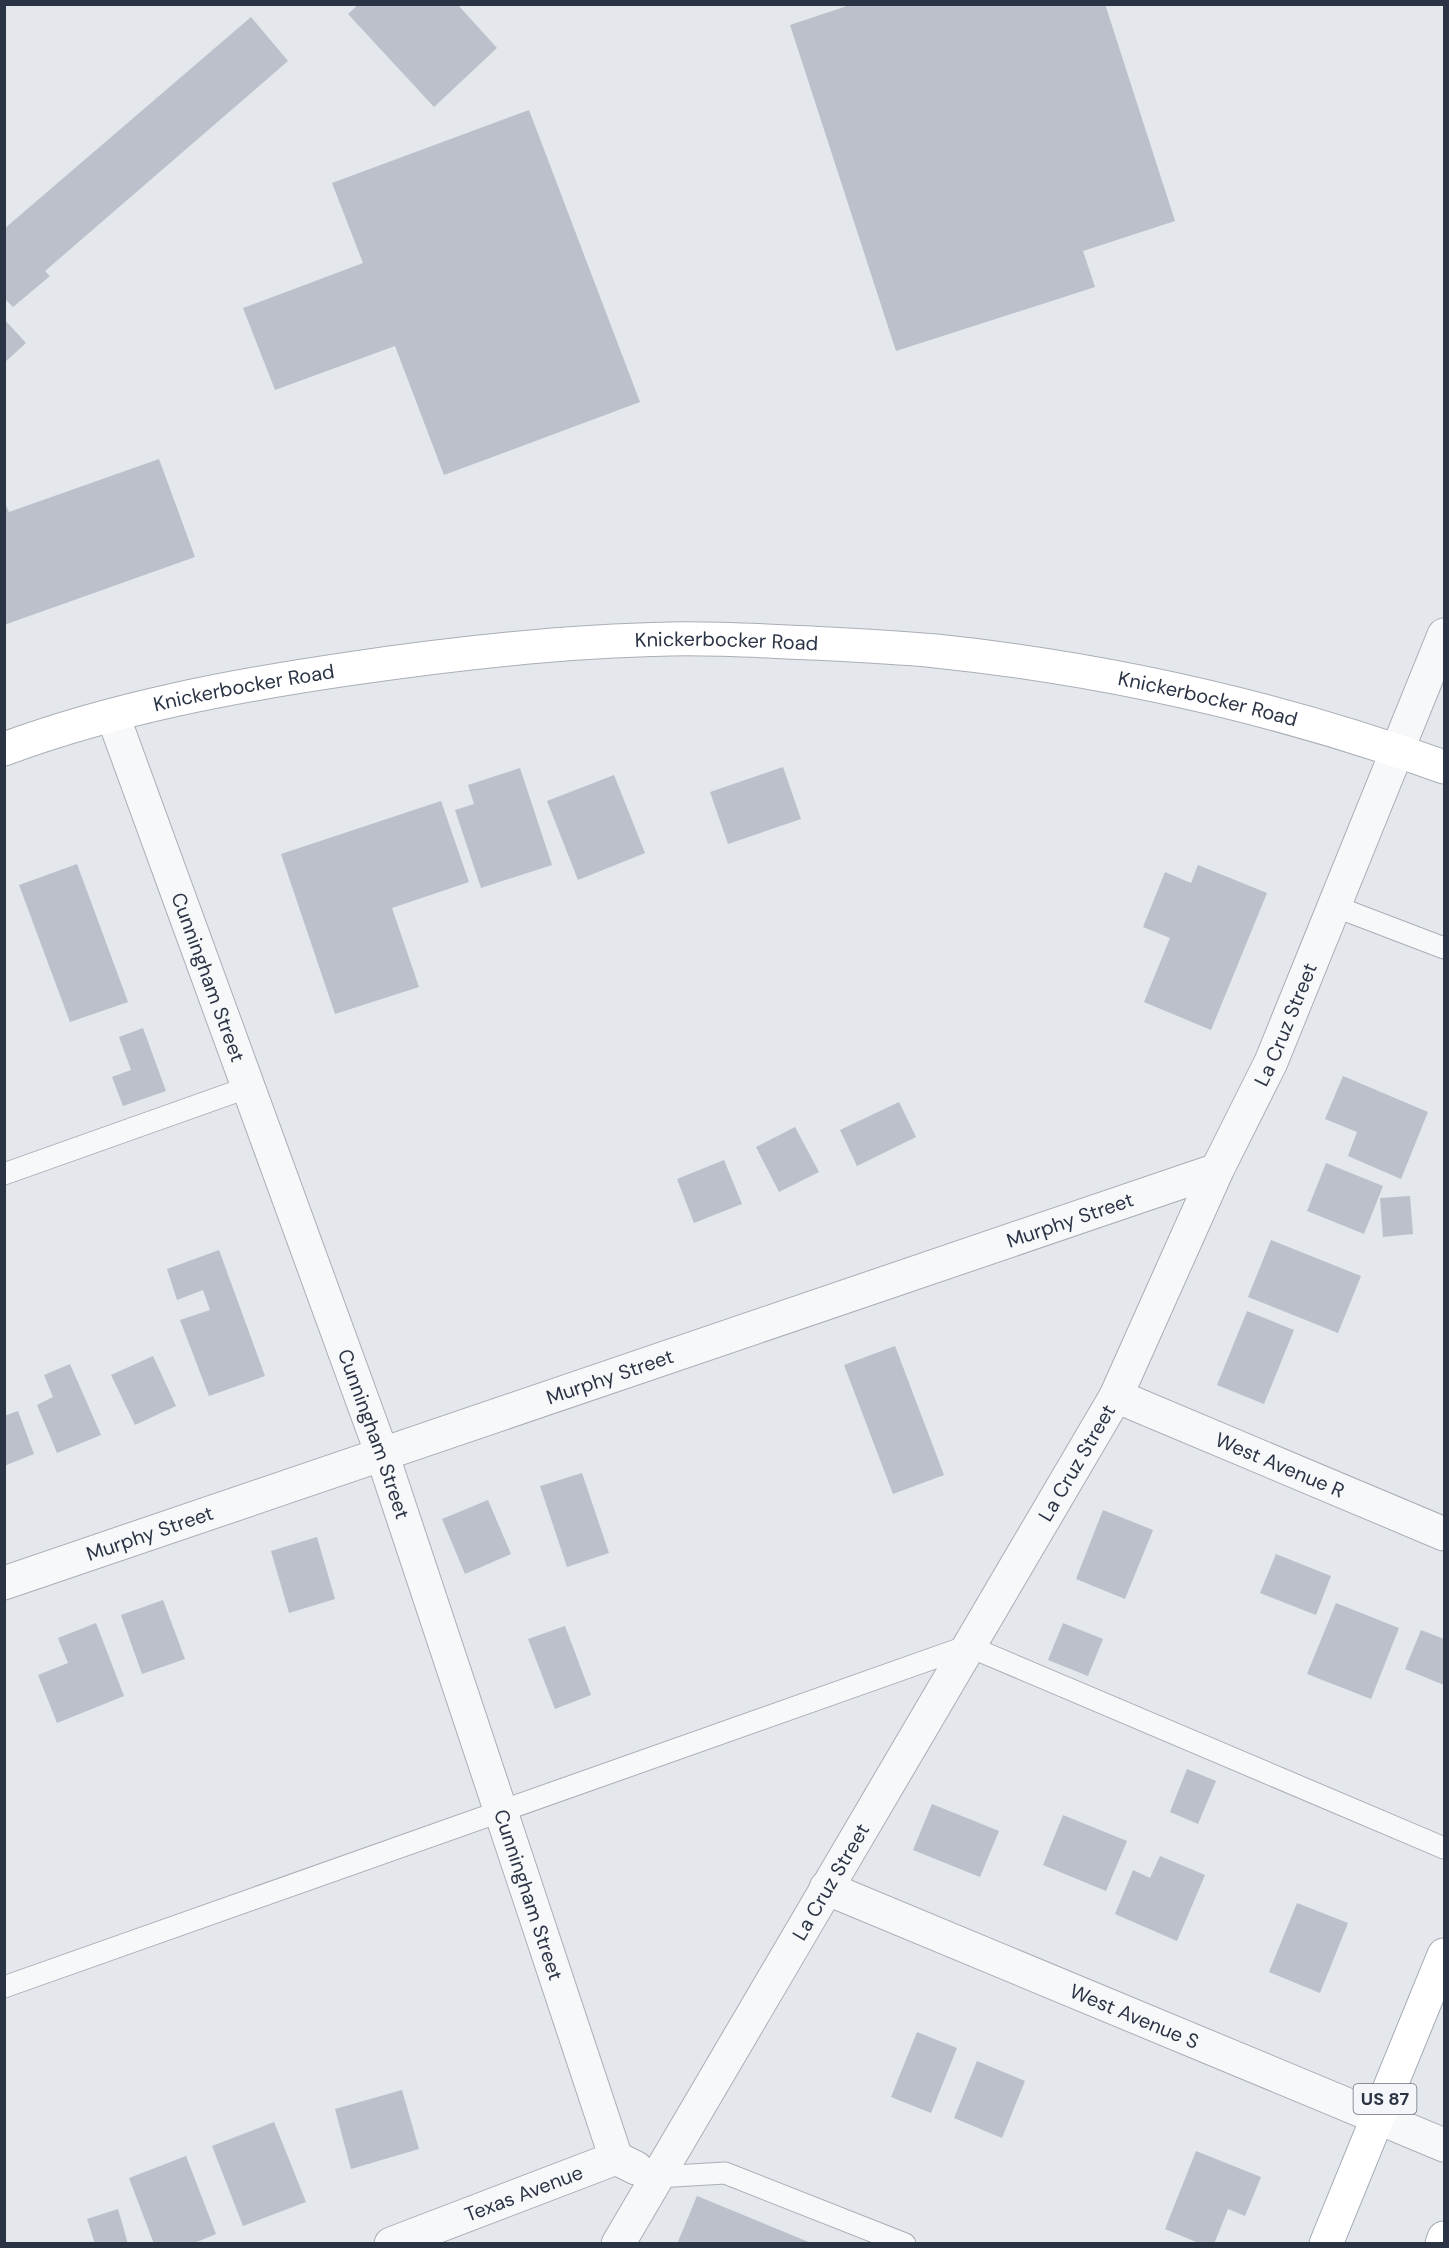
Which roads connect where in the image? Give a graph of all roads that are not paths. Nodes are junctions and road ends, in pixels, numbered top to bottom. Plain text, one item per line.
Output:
1 (1444, 635) edge
2 (113, 716) junction
3 (4, 748) edge
4 (1397, 750) junction
5 (1444, 767) edge
6 (1334, 906) junction
7 (1444, 948) edge
8 (249, 1087) junction
9 (1217, 1170) junction
10 (4, 1174) edge
11 (1116, 1396) junction
12 (382, 1454) junction
13 (1444, 1534) edge
14 (4, 1583) edge
15 (968, 1646) junction
16 (501, 1813) junction
17 (1444, 1848) edge
18 (826, 1888) junction
19 (1444, 1955) edge
20 (4, 1987) edge
21 (1377, 2117) junction
22 (1444, 2145) edge
23 (616, 2158) junction
24 (657, 2177) junction
25 (1444, 2238) edge
26 (392, 2244) edge
27 (618, 2244) edge
28 (905, 2244) edge
29 (1326, 2244) edge
30 (1442, 2244) edge

1 - 4 street, La Cruz Street
2 - 3 main road, Knickerbocker Road
2 - 4 main road, Knickerbocker Road
2 - 8 street, Cunningham Street
4 - 5 main road, Knickerbocker Road
4 - 6 street, La Cruz Street
6 - 7 lane
6 - 9 street, La Cruz Street
8 - 10 lane
8 - 12 street, Cunningham Street
9 - 11 street, La Cruz Street
9 - 12 street, Murphy Street
11 - 13 street, West Avenue R
11 - 15 street, La Cruz Street
12 - 14 street, Murphy Street
12 - 16 street, Cunningham Street
15 - 16 lane
15 - 17 lane
15 - 18 street, La Cruz Street
16 - 20 lane
16 - 23 street, Cunningham Street
18 - 21 street, West Avenue S
18 - 24 street, La Cruz Street
19 - 21 main road, US 87
21 - 22 street, West Avenue S
21 - 29 main road, US 87
23 - 24 street
23 - 26 street, Texas Avenue
24 - 27 street, La Cruz Street
24 - 28 lane
25 - 30 main road

